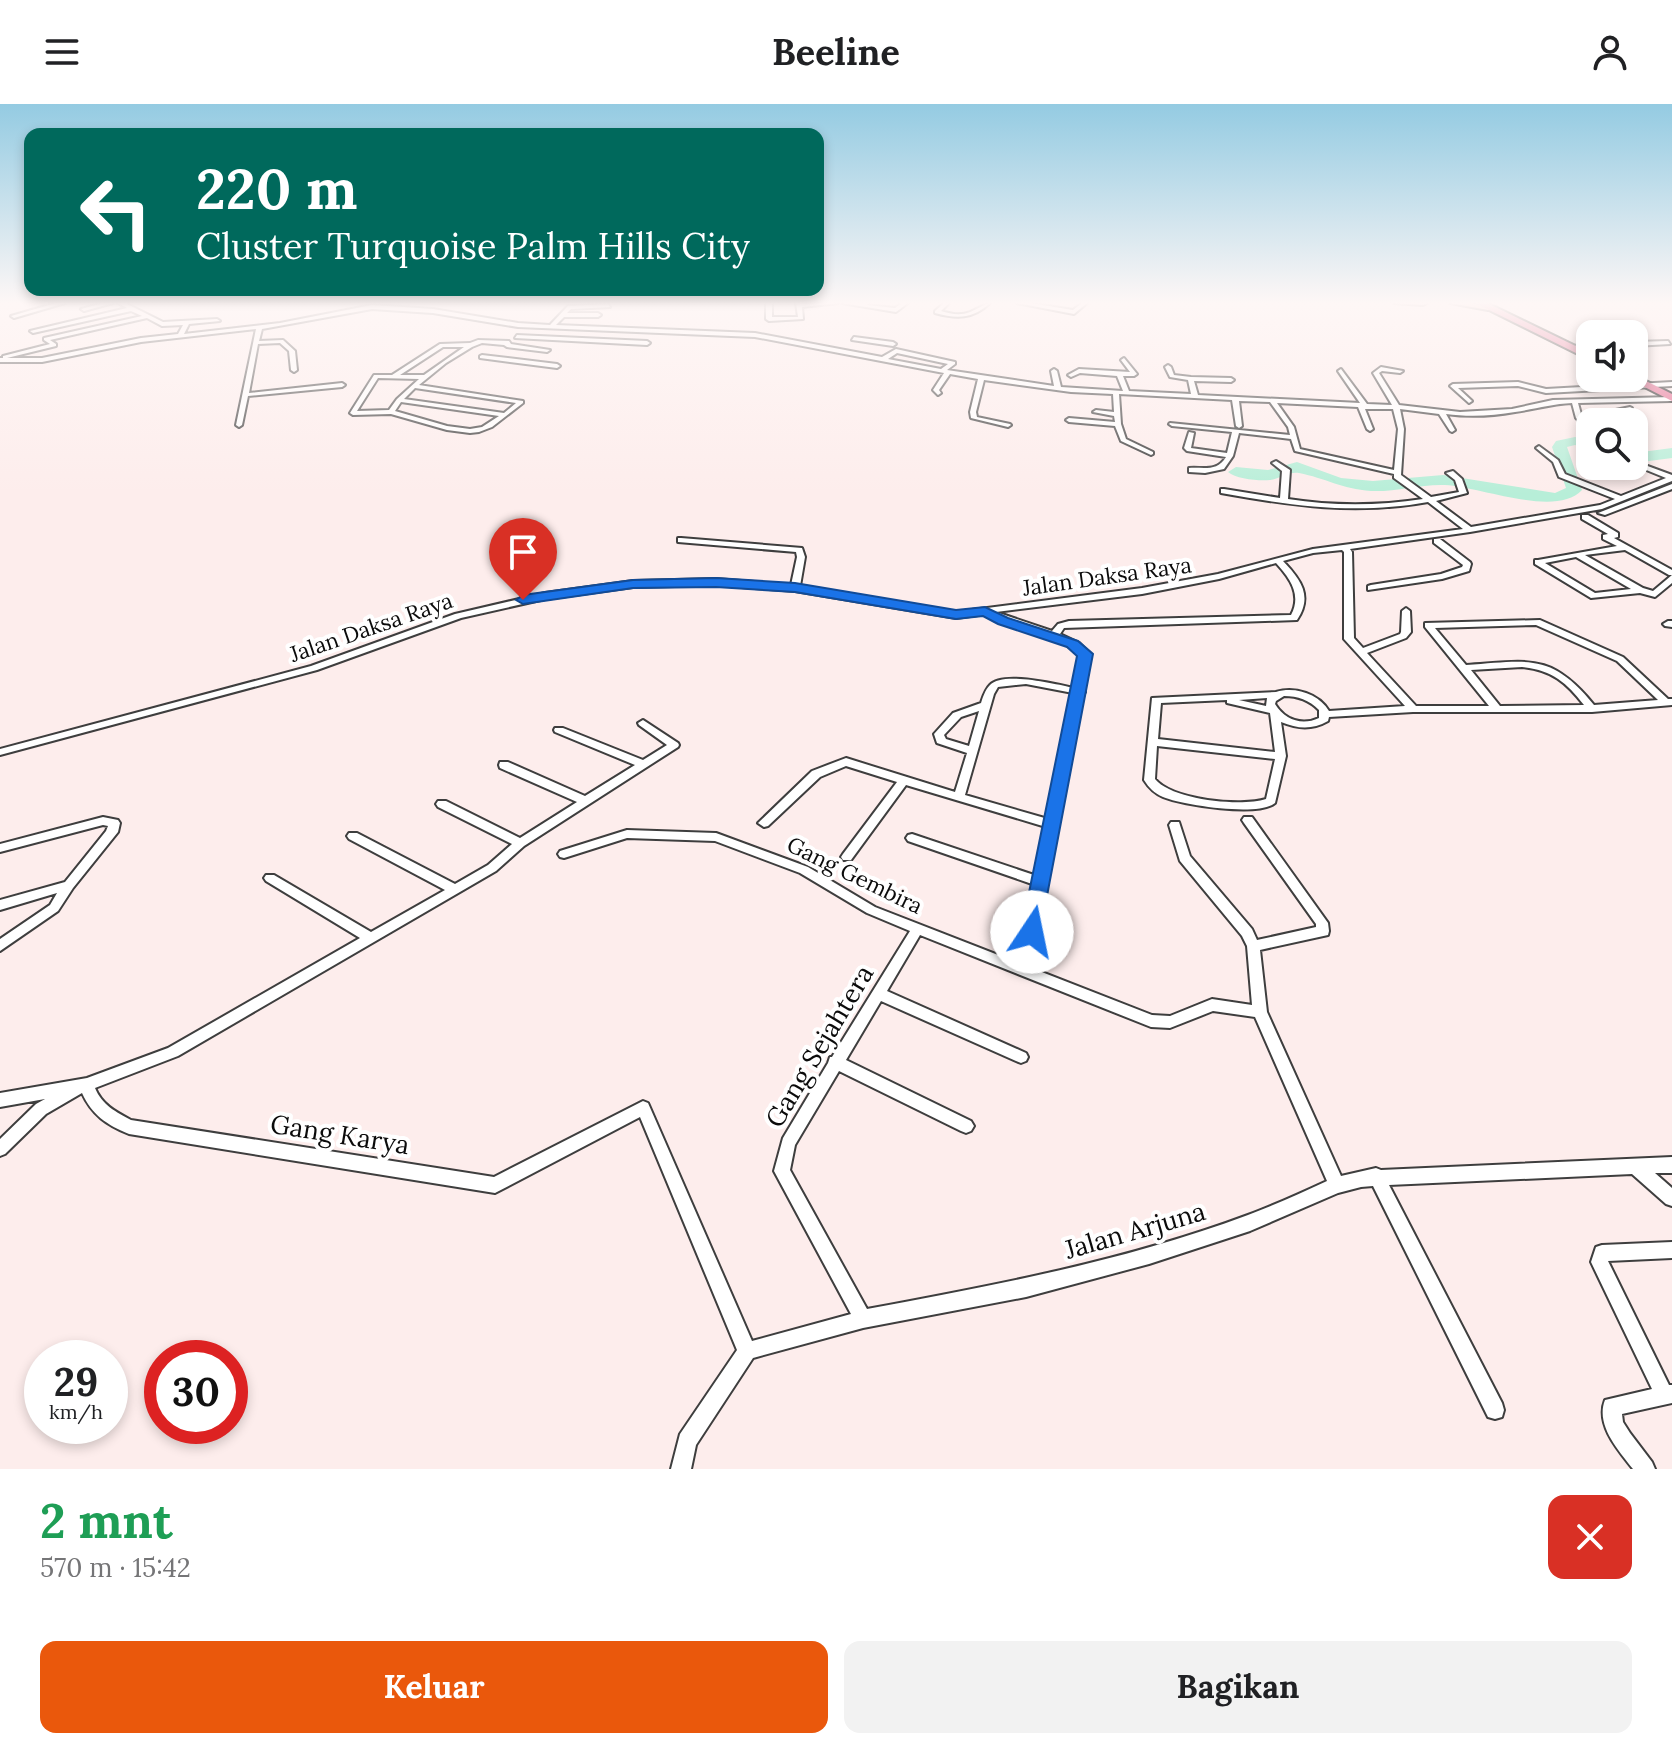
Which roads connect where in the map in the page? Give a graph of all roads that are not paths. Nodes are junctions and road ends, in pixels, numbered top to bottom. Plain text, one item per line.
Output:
1 (1189, 366) dead end
2 (250, 367) edge
3 (294, 367) edge
4 (408, 367) edge
5 (440, 367) edge
6 (922, 367) edge
7 (951, 367) edge
8 (1129, 367) edge
9 (1168, 367) dead end
10 (294, 370) dead end
11 (944, 371) junction
12 (1054, 371) dead end
13 (1341, 371) dead end
14 (1400, 371) dead end
15 (1119, 374) junction
16 (395, 375) junction
17 (1071, 375) dead end
18 (408, 376) junction
19 (426, 377) junction
20 (981, 378) junction
21 (1193, 379) junction
22 (1231, 380) dead end
23 (1648, 384) edge
24 (1672, 384) edge
25 (342, 385) dead end
26 (413, 386) junction
27 (1648, 386) edge
28 (1058, 388) junction
29 (1576, 389) edge
30 (938, 393) dead end
31 (1116, 393) junction
32 (1127, 393) junction
33 (244, 395) junction
34 (1195, 397) junction
35 (1235, 398) junction
36 (1672, 398) edge
37 (1272, 400) junction
38 (1469, 401) dead end
39 (1575, 403) junction
40 (394, 405) junction
41 (1672, 406) edge
42 (1364, 407) junction
43 (1397, 407) junction
44 (1576, 408) edge
45 (1648, 408) edge
46 (1096, 412) dead end
47 (1441, 412) junction
48 (1116, 414) junction
49 (503, 415) junction
50 (1069, 420) dead end
51 (1172, 424) dead end
52 (239, 425) dead end
53 (1008, 425) dead end
54 (1238, 428) junction
55 (1120, 429) junction
56 (1370, 429) dead end
57 (1452, 430) dead end
58 (1191, 433) dead end
59 (1293, 437) junction
60 (1539, 448) dead end
61 (1151, 453) dead end
62 (1230, 456) junction
63 (1281, 466) dead end
64 (1648, 469) edge
65 (1192, 470) dead end
66 (1450, 473) dead end
67 (1397, 475) junction
68 (1672, 478) edge
69 (1672, 486) edge
70 (1224, 491) dead end
71 (1619, 498) junction
72 (1284, 499) junction
73 (1428, 501) junction
74 (1585, 517) junction
75 (1470, 530) junction
76 (681, 540) dead end
77 (1437, 541) junction
78 (1626, 547) junction
79 (1346, 550) junction
80 (1577, 554) junction
81 (1277, 560) junction
82 (1672, 575) edge
83 (795, 588) junction
84 (1371, 588) dead end
85 (1640, 590) junction
86 (985, 611) junction
87 (1406, 611) dead end
88 (1054, 635) junction
89 (1361, 652) junction
90 (1465, 668) junction
91 (1080, 692) junction
92 (1276, 695) junction
93 (1215, 698) junction
94 (1669, 703) edge
95 (985, 705) junction
96 (1496, 707) junction
97 (1413, 709) junction
98 (1592, 709) junction
99 (1273, 711) junction
100 (1325, 714) junction
101 (643, 723) dead end
102 (1298, 725) junction
103 (559, 730) dead end
104 (1280, 737) junction
105 (1154, 742) junction
106 (972, 751) junction
107 (0, 752) edge
108 (1281, 756) junction
109 (504, 765) dead end
110 (645, 765) junction
111 (904, 780) junction
112 (959, 797) junction
113 (585, 801) junction
114 (442, 804) dead end
115 (1248, 820) dead end
116 (764, 823) dead end
117 (1053, 825) junction
118 (1175, 825) dead end
119 (353, 836) dead end
120 (912, 838) dead end
121 (520, 843) junction
122 (0, 848) edge
123 (564, 854) dead end
124 (847, 857) dead end
125 (270, 878) dead end
126 (1042, 883) junction
127 (69, 885) junction
128 (454, 889) junction
129 (0, 905) edge
130 (918, 928) junction
131 (1032, 932) dead end
132 (369, 937) junction
133 (0, 946) edge
134 (1253, 946) junction
135 (878, 993) junction
136 (1260, 1012) junction
137 (1021, 1057) dead end
138 (835, 1062) junction
139 (87, 1085) junction
140 (0, 1100) edge
141 (966, 1126) dead end
142 (0, 1149) edge
143 (1672, 1165) edge
144 (1636, 1168) junction
145 (1376, 1176) junction
146 (1337, 1185) junction
147 (1672, 1198) edge
148 (1672, 1250) edge
149 (863, 1319) junction
150 (747, 1351) junction
151 (1668, 1394) edge
152 (1495, 1410) dead end
153 (681, 1469) edge
154 (1645, 1469) edge

1 - 21 street
2 - 33 street
3 - 10 street
4 - 16 street
5 - 19 street
6 - 11 street
7 - 11 street
8 - 15 street
9 - 21 street
11 - 20 street
11 - 30 street
12 - 28 street
13 - 42 street
14 - 43 street
15 - 17 street
15 - 32 street
16 - 18 street
16 - 40 street
18 - 19 street
18 - 40 street
19 - 26 street
20 - 28 street
20 - 53 street
21 - 22 street
21 - 34 street
23 - 24 street
25 - 33 street
26 - 40 street
26 - 49 street
27 - 36 highway
28 - 31 street
29 - 38 street
31 - 32 street
31 - 48 street
32 - 34 street
33 - 52 street
34 - 35 street
35 - 37 street
35 - 54 street
36 - 39 street
37 - 42 street
37 - 59 street
39 - 44 street
39 - 47 street
40 - 49 street
40 - 49 street
41 - 45 street
42 - 43 street
42 - 56 street
43 - 47 street
43 - 67 street
46 - 48 street
47 - 57 street
48 - 55 street
50 - 55 street
51 - 54 street
54 - 59 street
54 - 62 street
55 - 61 street
58 - 62 street
59 - 67 street
60 - 71 street
62 - 65 street
63 - 72 street
64 - 68 street
66 - 73 street
67 - 73 street
68 - 71 street
69 - 74 street
70 - 72 street
71 - 75 street
72 - 73 street
73 - 75 street
74 - 77 street
74 - 78 street
75 - 79 street
76 - 83 street
77 - 79 street
77 - 84 street
78 - 80 street
78 - 82 street
79 - 81 street, Jalan Daksa Raya
79 - 89 street
80 - 85 street
80 - 85 street
81 - 86 street, Jalan Daksa Raya
81 - 88 street
82 - 85 street
83 - 86 street, Jalan Daksa Raya
83 - 107 street, Jalan Daksa Raya
86 - 88 street
87 - 89 street
88 - 91 street
89 - 97 street
90 - 94 street
90 - 96 street
90 - 98 street
91 - 95 street
91 - 117 street
92 - 93 street
92 - 99 street
92 - 100 street
93 - 99 street
93 - 105 street
94 - 98 street
95 - 106 street
95 - 106 street
96 - 97 street
96 - 98 street
97 - 100 street
99 - 102 street
99 - 104 street
100 - 102 street
101 - 110 street
102 - 104 street
103 - 110 street
104 - 108 street
105 - 108 street
105 - 108 street
106 - 112 street
109 - 113 street
110 - 113 street
111 - 112 street
111 - 116 street
111 - 124 street
112 - 117 street
113 - 121 street
114 - 121 street
115 - 134 street
117 - 126 street
118 - 134 street
119 - 128 street
120 - 126 street
121 - 128 street
122 - 127 street
123 - 130 street, Gang Gembira
125 - 132 street
126 - 131 street
127 - 129 street
127 - 133 street
128 - 132 street
130 - 135 street, Gang Sejahtera
130 - 136 street, Gang Gembira
132 - 139 street
134 - 136 street
135 - 137 street
135 - 138 street, Gang Sejahtera
136 - 146 street
138 - 141 street
138 - 149 street, Gang Sejahtera
139 - 140 street
139 - 142 street
139 - 150 street, Gang Karya
143 - 144 street, Jalan Arjuna
144 - 145 street, Jalan Arjuna
144 - 147 street
145 - 146 street, Jalan Arjuna
145 - 152 street
146 - 149 street, Jalan Arjuna
148 - 151 street
149 - 150 street, Jalan Arjuna
150 - 153 street
151 - 154 street

